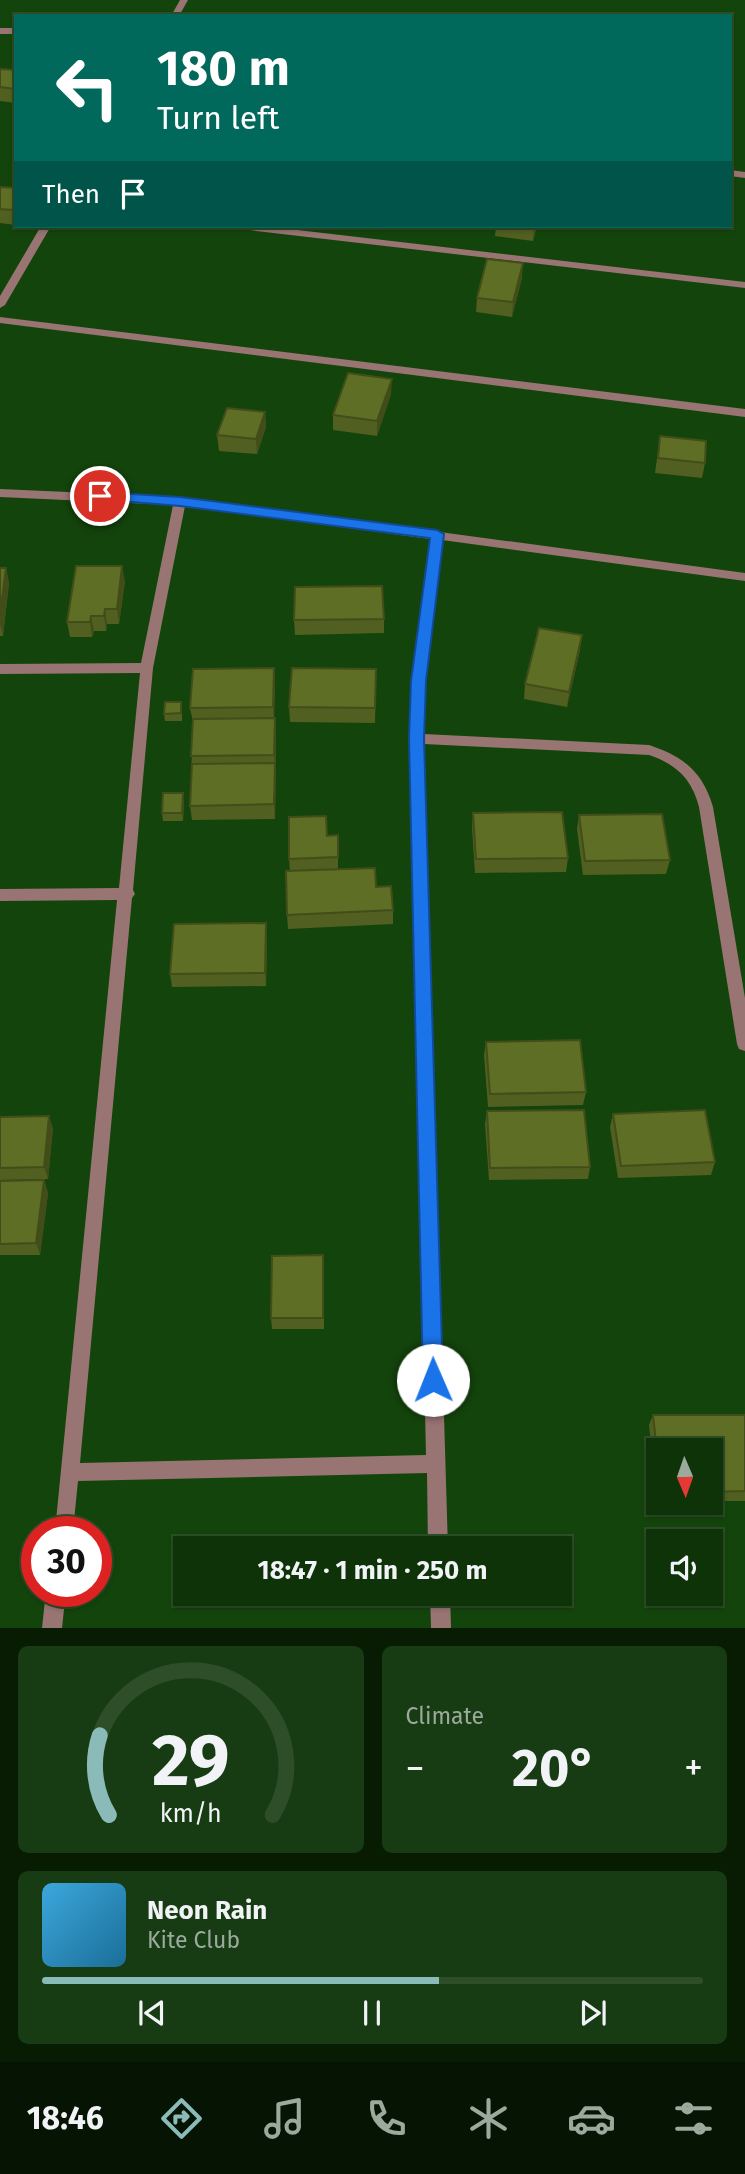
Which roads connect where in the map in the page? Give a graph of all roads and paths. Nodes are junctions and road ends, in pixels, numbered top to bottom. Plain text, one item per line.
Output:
1 (45, 228) edge
2 (257, 228) edge
3 (745, 285) edge
4 (0, 305) edge
5 (0, 320) edge
6 (745, 414) edge
7 (0, 493) edge
8 (180, 501) junction
9 (437, 534) junction
10 (745, 577) edge
11 (147, 668) junction
12 (0, 669) edge
13 (417, 739) junction
14 (128, 894) junction
15 (0, 895) edge
16 (745, 1044) edge
17 (435, 1464) junction
18 (71, 1472) junction
19 (66, 1516) edge
20 (438, 1536) edge
21 (440, 1606) edge
22 (54, 1607) edge
23 (52, 1628) edge
24 (441, 1628) edge

1 - 4 street
2 - 3 street
5 - 6 street
7 - 8 street
8 - 9 street
8 - 11 street
9 - 10 street
9 - 13 street
11 - 12 street
11 - 14 street
13 - 16 street
13 - 17 street
14 - 15 street
14 - 18 street
17 - 18 street
17 - 20 street
18 - 19 street
21 - 24 street
22 - 23 street

